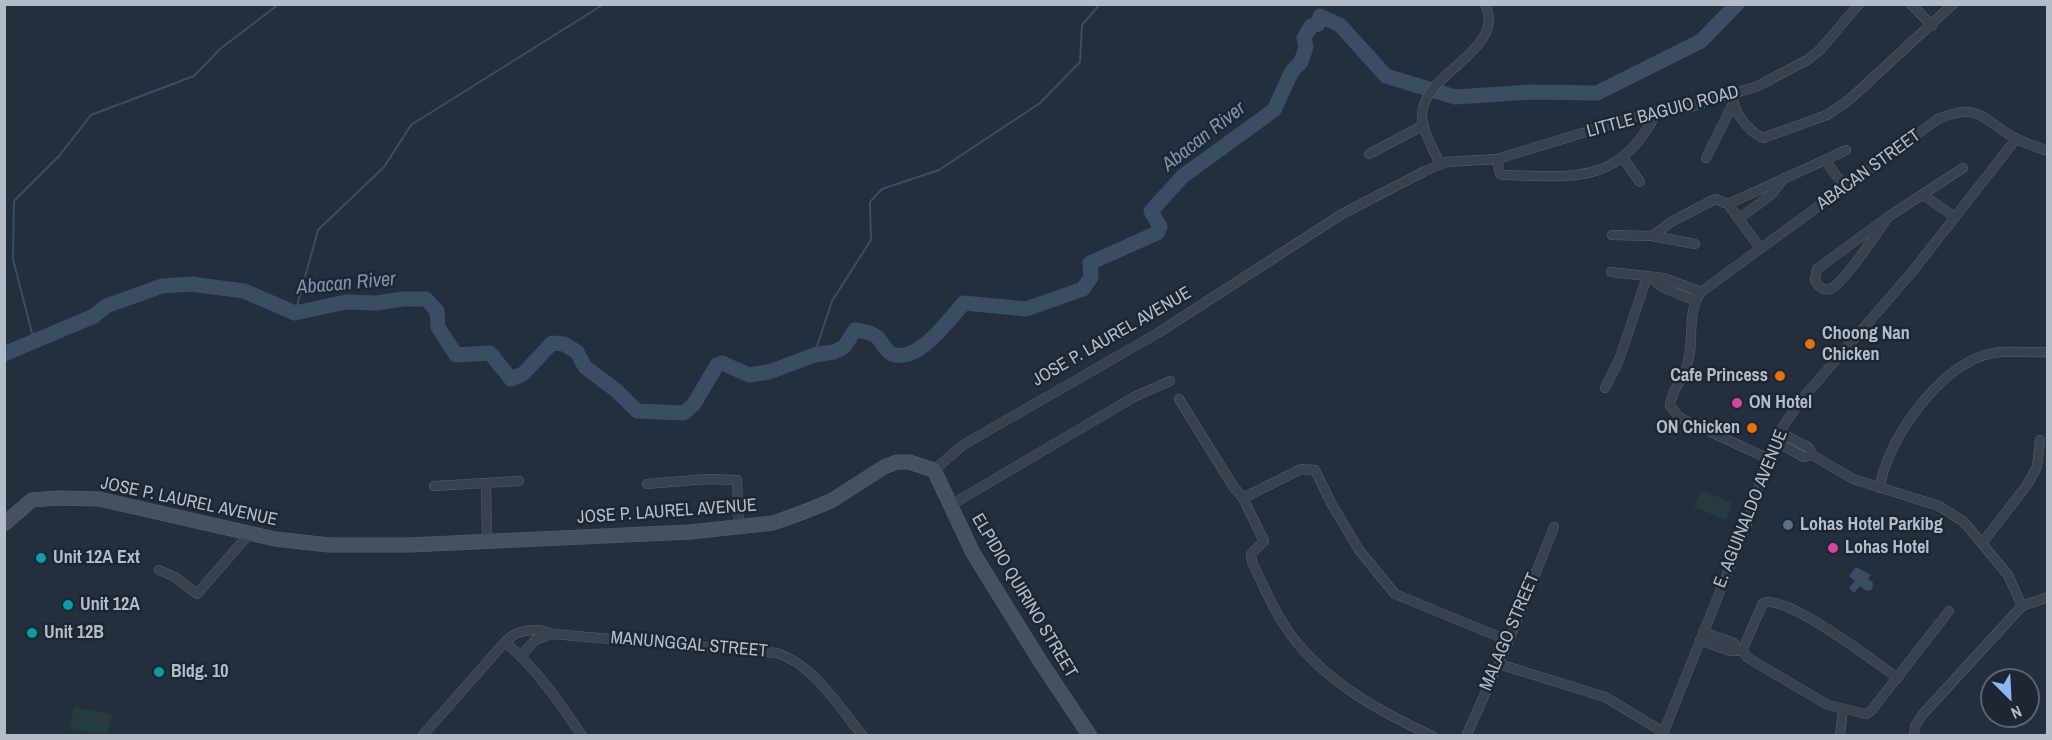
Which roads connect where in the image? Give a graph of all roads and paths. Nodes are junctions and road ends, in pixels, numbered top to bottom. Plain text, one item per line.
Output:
1 (1485, 4) edge
2 (1859, 4) edge
3 (1911, 4) edge
4 (1953, 4) edge
5 (1932, 26) junction
6 (1733, 99) junction
7 (1658, 110) junction
8 (1424, 125) junction
9 (2016, 139) junction
10 (1846, 150) dead end
11 (2048, 151) edge
12 (1369, 154) dead end
13 (1623, 158) junction
14 (1706, 158) dead end
15 (1497, 159) junction
16 (1825, 160) junction
17 (1440, 164) junction
18 (1963, 168) dead end
19 (1784, 178) junction
20 (1640, 182) dead end
21 (1845, 187) junction
22 (1923, 195) junction
23 (1728, 204) junction
24 (1888, 217) junction
25 (1955, 217) junction
26 (1738, 219) junction
27 (1612, 235) dead end
28 (1652, 236) junction
29 (1695, 244) dead end
30 (1846, 246) junction
31 (1760, 248) junction
32 (1860, 257) junction
33 (1611, 272) dead end
34 (1649, 277) junction
35 (1701, 292) junction
36 (1695, 301) junction
37 (2048, 352) edge
38 (1170, 381) dead end
39 (1605, 388) dead end
40 (1179, 399) dead end
41 (1777, 437) junction
42 (2040, 440) dead end
43 (1767, 458) junction
44 (934, 470) junction
45 (519, 481) dead end
46 (486, 483) junction
47 (647, 484) dead end
48 (434, 486) dead end
49 (1880, 488) junction
50 (1244, 498) junction
51 (951, 505) junction
52 (4, 524) edge
53 (740, 527) junction
54 (1554, 527) dead end
55 (250, 533) junction
56 (488, 541) junction
57 (1983, 542) junction
58 (159, 570) dead end
59 (2048, 597) edge
60 (2022, 606) junction
61 (1949, 611) dead end
62 (525, 631) junction
63 (552, 634) junction
64 (1701, 636) junction
65 (534, 640) junction
66 (1509, 641) junction
67 (505, 642) junction
68 (1739, 650) junction
69 (521, 656) junction
70 (1498, 664) junction
71 (1898, 678) junction
72 (1843, 709) junction
73 (1662, 734) edge
74 (422, 735) edge
75 (582, 735) edge
76 (863, 735) edge
77 (1090, 735) edge
78 (1432, 735) edge
79 (1466, 735) edge
80 (1840, 735) edge
81 (1914, 735) edge

1 - 8 street
2 - 6 street, LITTLE BAGUIO ROAD
3 - 5 street
4 - 5 street
5 - 6 street
6 - 7 street, LITTLE BAGUIO ROAD
6 - 14 street
7 - 13 street
7 - 15 street, LITTLE BAGUIO ROAD
8 - 12 street
8 - 17 street
9 - 11 street, ABACAN STREET
9 - 21 street, ABACAN STREET
9 - 25 street, E. AGUINALDO AVENUE
10 - 16 street
13 - 15 street
13 - 20 street
15 - 17 street, LITTLE BAGUIO ROAD
16 - 19 street
16 - 21 street
17 - 44 street, JOSE P. LAUREL AVENUE
18 - 22 street
19 - 23 street
19 - 26 street
21 - 31 street, ABACAN STREET
22 - 24 street
22 - 25 street
23 - 26 street
23 - 28 street
24 - 30 street
24 - 32 street
25 - 41 street, E. AGUINALDO AVENUE
26 - 31 street
27 - 28 street
28 - 29 street
30 - 32 street
30 - 32 street
31 - 35 street, ABACAN STREET
33 - 34 street
34 - 35 street
34 - 36 street
34 - 39 street
35 - 36 street, ABACAN STREET
36 - 43 street, ABACAN STREET
37 - 49 street
38 - 51 street
40 - 50 street
41 - 43 street, E. AGUINALDO AVENUE
41 - 49 street
42 - 57 street
43 - 64 street, E. AGUINALDO AVENUE
44 - 51 street, ELPIDIO QUIRINO STREET
44 - 53 street, JOSE P. LAUREL AVENUE
45 - 46 street
46 - 48 street
46 - 56 street
47 - 53 street
49 - 57 street
50 - 66 street
50 - 78 street
51 - 77 street, ELPIDIO QUIRINO STREET
52 - 55 street, JOSE P. LAUREL AVENUE
53 - 56 street, JOSE P. LAUREL AVENUE
54 - 66 street, MALAGO STREET
55 - 56 street, JOSE P. LAUREL AVENUE
55 - 58 street
57 - 60 street
59 - 60 street
60 - 81 street
61 - 71 street
62 - 63 street, MANUNGGAL STREET
62 - 65 street
62 - 67 street
63 - 65 street, MANUNGGAL STREET
63 - 76 street, MANUNGGAL STREET
64 - 68 street
64 - 73 street, E. AGUINALDO AVENUE
65 - 69 street
66 - 70 street, MALAGO STREET
67 - 69 street
67 - 74 street
68 - 71 street
68 - 72 street
69 - 75 street
70 - 73 street
70 - 79 street, MALAGO STREET
71 - 72 street
72 - 80 street

